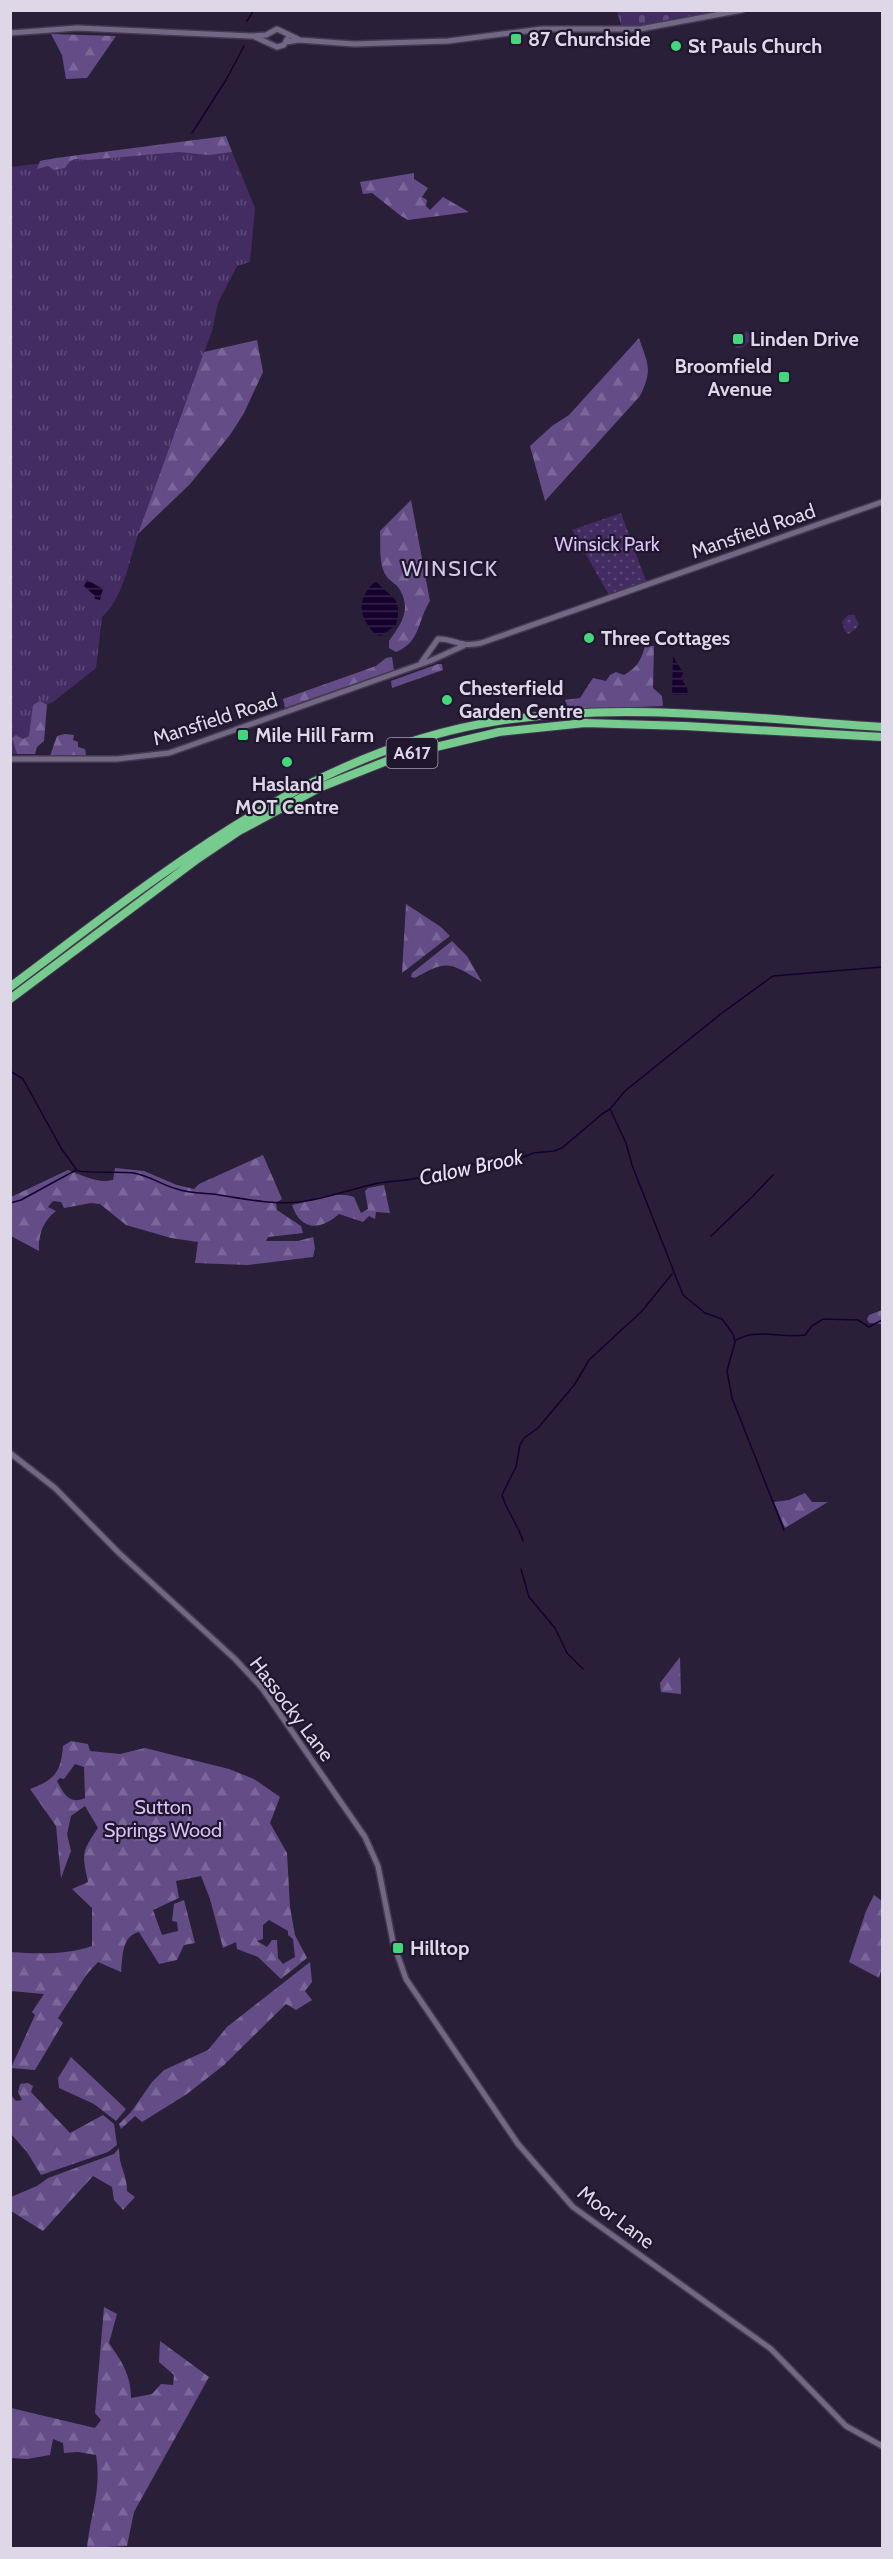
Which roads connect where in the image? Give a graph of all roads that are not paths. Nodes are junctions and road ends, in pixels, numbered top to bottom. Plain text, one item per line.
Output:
1 (742, 10) edge
2 (284, 32) junction
3 (10, 33) edge
4 (270, 33) junction
5 (251, 36) junction
6 (299, 40) junction
7 (286, 42) junction
8 (270, 44) junction
9 (882, 502) edge
10 (448, 641) junction
11 (433, 646) junction
12 (463, 646) junction
13 (448, 653) junction
14 (441, 656) junction
15 (421, 663) junction
16 (882, 727) edge
17 (882, 737) edge
18 (10, 759) edge
19 (32, 971) junction
20 (10, 981) edge
21 (10, 987) edge
22 (10, 999) edge
23 (10, 1453) edge
24 (398, 1957) joint
25 (882, 2446) edge

1 - 6 main road
2 - 4 main road
2 - 6 main road
2 - 7 main road
3 - 5 main road
4 - 5 main road
4 - 8 main road
5 - 8 main road
6 - 7 main road
7 - 8 main road
9 - 12 main road, Mansfield Road
10 - 11 main road
10 - 12 main road
10 - 13 main road
11 - 14 main road
11 - 15 main road
12 - 13 main road, Mansfield Road
13 - 14 main road
14 - 15 main road, Mansfield Road
15 - 18 main road, Mansfield Road
16 - 19 highway, A617
17 - 22 highway, A617
19 - 20 highway
19 - 21 highway, A617
23 - 24 main road, Hassocky Lane
24 - 25 main road, Moor Lane

